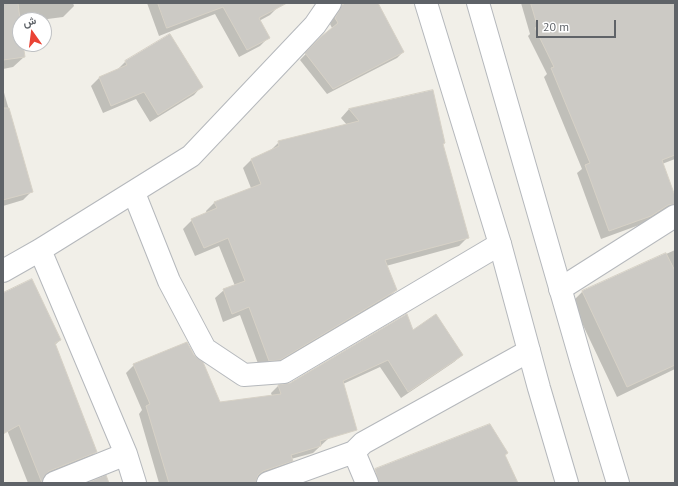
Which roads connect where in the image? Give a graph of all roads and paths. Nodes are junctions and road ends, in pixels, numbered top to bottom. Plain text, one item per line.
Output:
1 (330, 3) edge
2 (426, 3) edge
3 (478, 3) edge
4 (134, 193) junction
5 (675, 216) edge
6 (500, 244) junction
7 (40, 250) junction
8 (3, 271) edge
9 (560, 289) junction
10 (529, 351) junction
11 (354, 452) junction
12 (126, 454) junction
13 (54, 483) edge
14 (134, 483) edge
15 (268, 483) edge
16 (367, 483) edge
17 (567, 483) edge
18 (618, 483) edge

1 - 4 street
2 - 6 street
3 - 9 street
4 - 6 street
4 - 7 street
5 - 9 street
6 - 10 street
7 - 8 street
7 - 12 street
9 - 18 street
10 - 11 street
10 - 17 street
11 - 15 street
11 - 16 street
12 - 13 street
12 - 14 street

